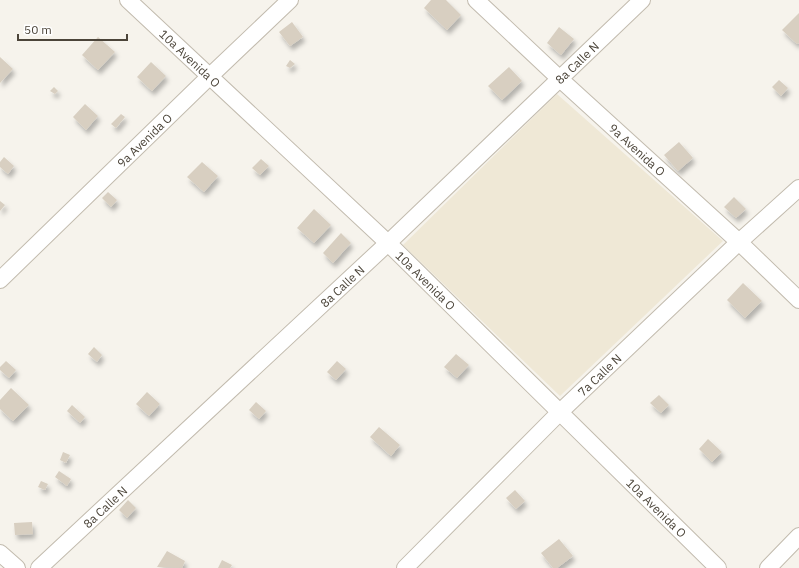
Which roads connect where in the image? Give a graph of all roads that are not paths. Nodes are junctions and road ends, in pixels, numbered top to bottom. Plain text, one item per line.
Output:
1 (128, 0) edge
2 (290, 0) edge
3 (476, 0) edge
4 (642, 0) edge
5 (209, 77) junction
6 (560, 78) junction
7 (799, 188) edge
8 (740, 242) junction
9 (388, 243) junction
10 (0, 280) edge
11 (799, 300) edge
12 (560, 412) junction
13 (799, 536) edge
14 (0, 553) edge
15 (17, 568) edge
16 (39, 568) edge
17 (404, 568) edge
18 (718, 568) edge
19 (768, 568) edge

1 - 5 street, 10a Avenida O
2 - 5 street, 9a Avenida O
3 - 6 street, 9a Avenida O
4 - 6 street, 8a Calle N
5 - 9 street, 10a Avenida O
5 - 10 street, 9a Avenida O
6 - 8 street, 9a Avenida O
6 - 9 street, 8a Calle N
7 - 8 street, 7a Calle N
8 - 11 street, 9a Avenida O
8 - 12 street, 7a Calle N
9 - 12 street, 10a Avenida O
9 - 16 street, 8a Calle N
12 - 17 street, 7a Calle N
12 - 18 street, 10a Avenida O
13 - 19 street
14 - 15 street

